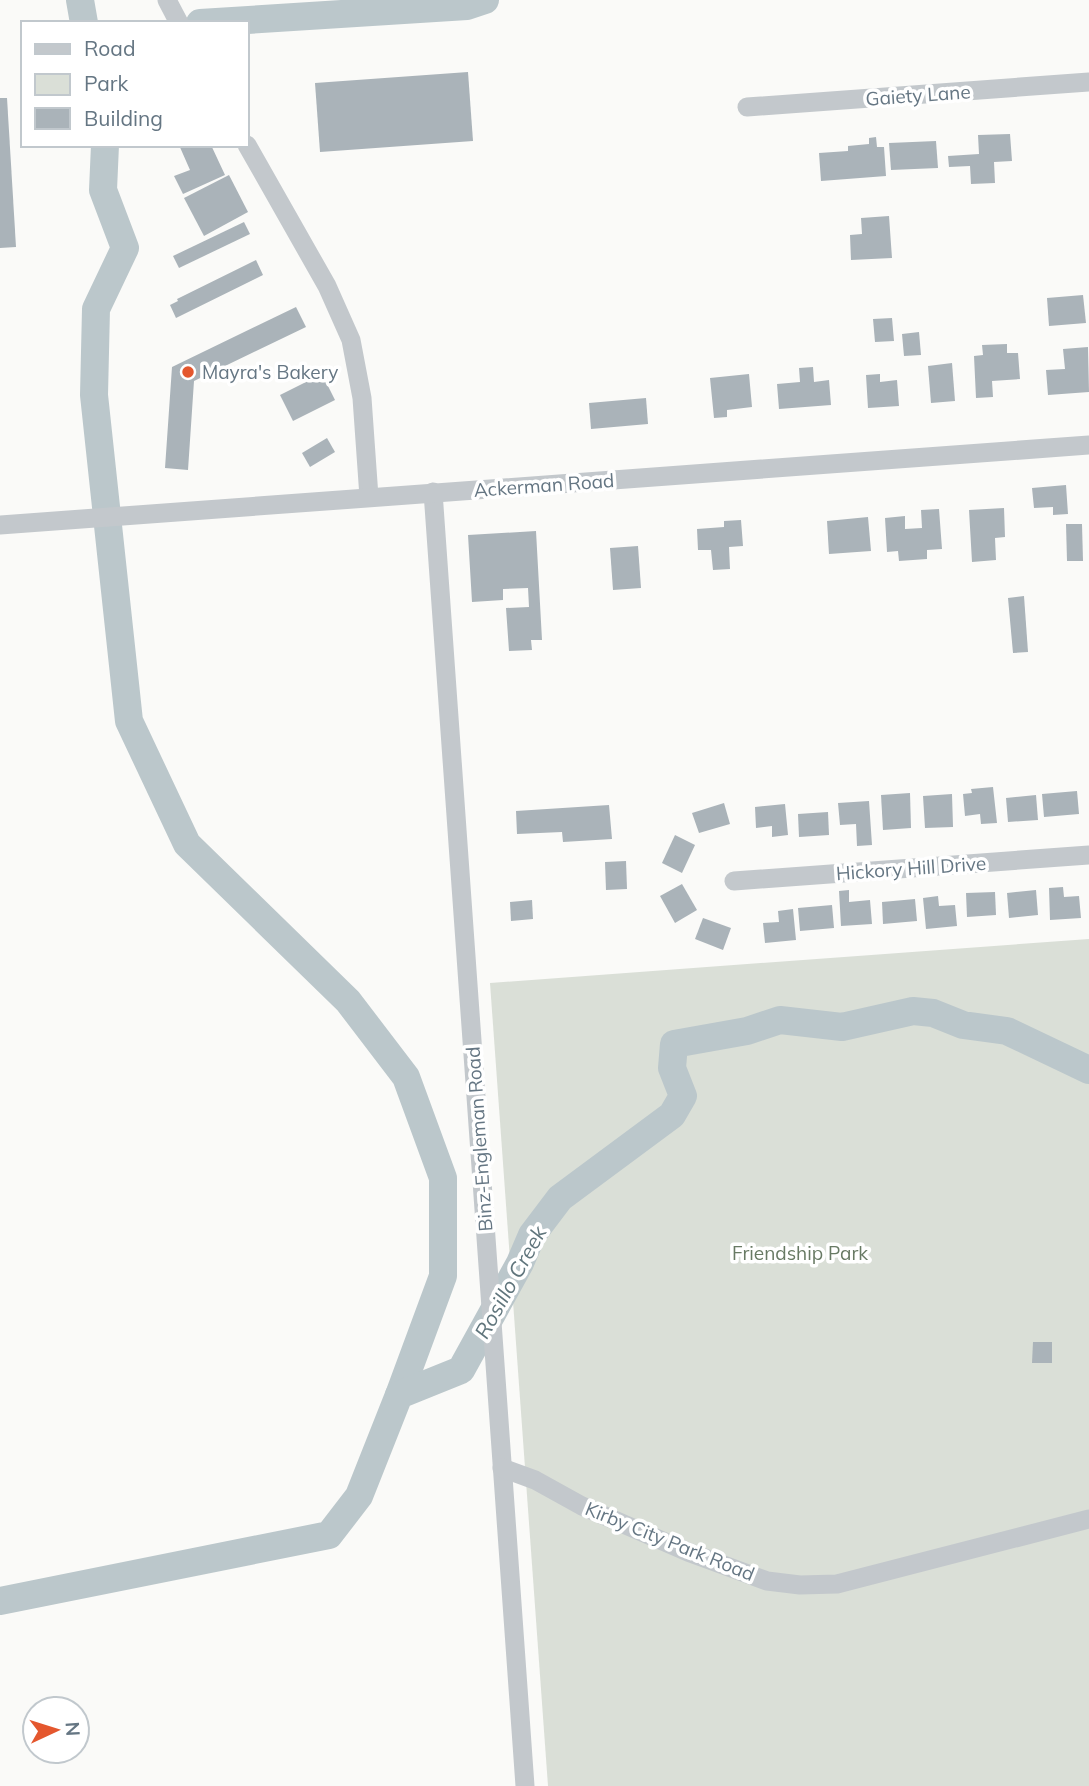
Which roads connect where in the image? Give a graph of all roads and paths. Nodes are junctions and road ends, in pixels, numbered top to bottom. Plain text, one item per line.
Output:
1 (167, 0) edge
2 (178, 21) edge
3 (1089, 82) edge
4 (747, 107) dead end
5 (248, 147) edge
6 (1089, 445) edge
7 (433, 492) junction
8 (369, 497) junction
9 (0, 525) edge
10 (1089, 855) edge
11 (734, 881) dead end
12 (502, 1468) junction
13 (1089, 1519) edge
14 (525, 1786) edge

1 - 2 street
3 - 4 street, Gaiety Lane
5 - 8 street
6 - 7 street, Ackerman Road
7 - 8 street, Ackerman Road
7 - 12 street, Binz-Engleman Road
8 - 9 street, Ackerman Road
10 - 11 street, Hickory Hill Drive
12 - 13 street, Kirby City Park Road
12 - 14 street, Binz-Engleman Road

